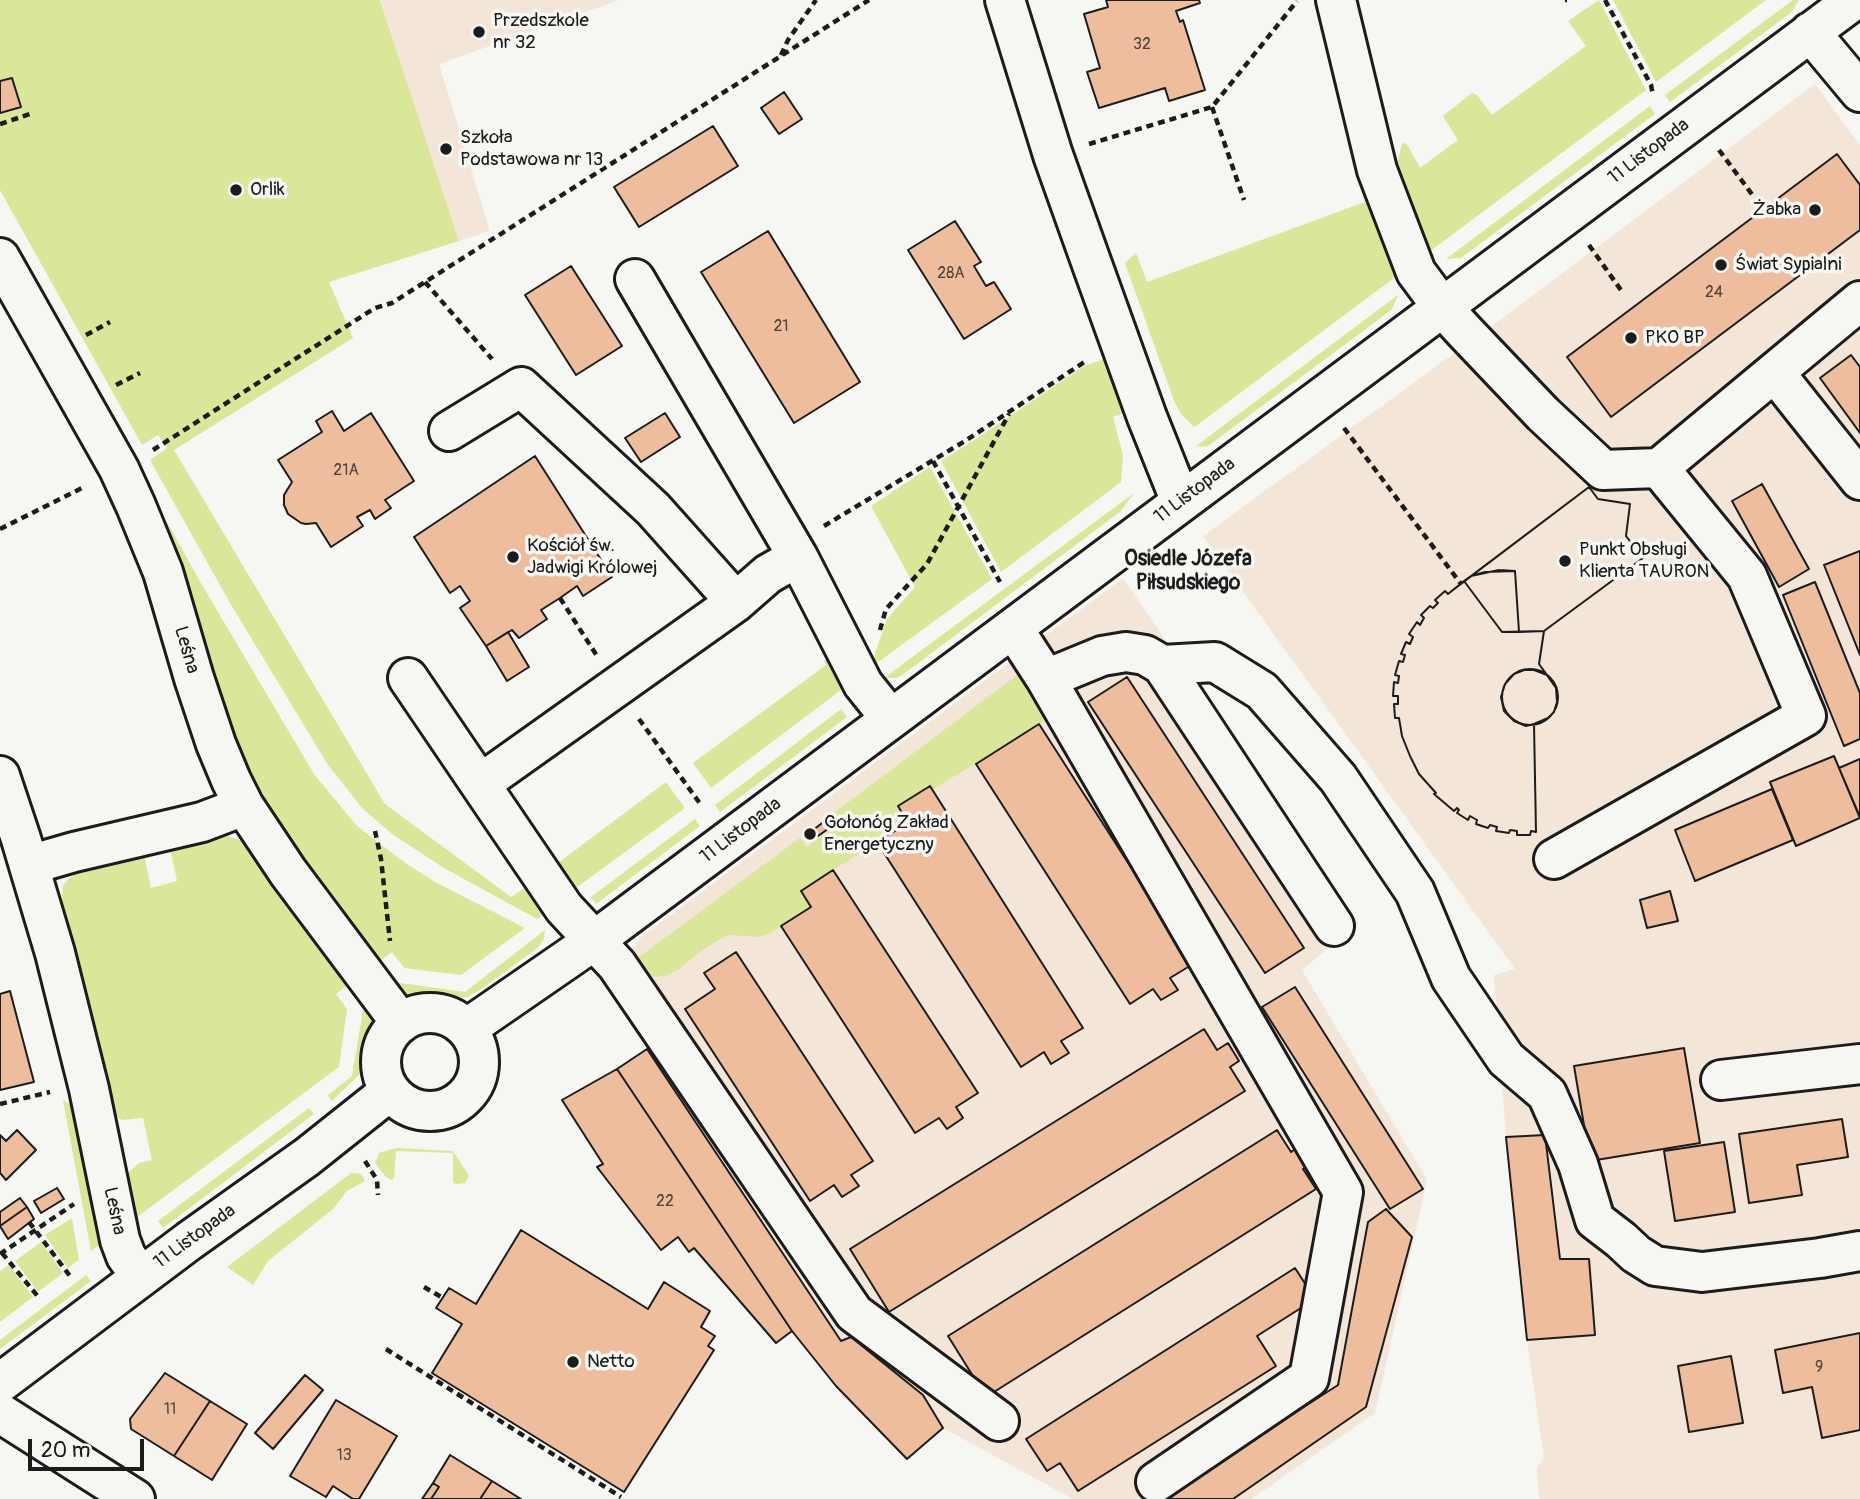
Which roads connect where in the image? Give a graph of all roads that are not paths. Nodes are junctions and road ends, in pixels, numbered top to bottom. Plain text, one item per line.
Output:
1 (1005, 0) edge
2 (1336, 0) edge
3 (1854, 0) edge
4 (1810, 32) junction
5 (1860, 92) edge
6 (0, 258) edge
7 (635, 279) dead end
8 (1860, 301) edge
9 (1442, 307) junction
10 (1775, 373) junction
11 (449, 431) dead end
12 (1659, 468) junction
13 (1860, 480) edge
14 (1181, 502) junction
15 (795, 552) junction
16 (736, 602) junction
17 (1013, 628) junction
18 (1162, 665) junction
19 (408, 678) dead end
20 (1046, 679) junction
21 (891, 719) junction
22 (0, 776) edge
23 (480, 783) junction
24 (244, 806) junction
25 (1554, 859) dead end
26 (29, 865) junction
27 (1334, 926) dead end
28 (595, 940) junction
29 (401, 1023) junction
30 (466, 1029) junction
31 (1860, 1064) edge
32 (1721, 1080) dead end
33 (390, 1091) junction
34 (1860, 1251) edge
35 (141, 1278) junction
36 (0, 1383) edge
37 (0, 1413) edge
38 (999, 1421) dead end
39 (1156, 1482) dead end
40 (135, 1499) edge

1 - 14 street
2 - 9 street
3 - 4 street, 11 Listopada
4 - 5 street
4 - 9 street, 11 Listopada
6 - 24 street, Leśna
7 - 15 street
8 - 10 street
9 - 12 street
9 - 14 street, 11 Listopada
10 - 12 street
10 - 13 street
11 - 16 street
12 - 25 street
14 - 17 street, 11 Listopada
15 - 16 street
15 - 21 street
16 - 23 street
17 - 20 street
17 - 21 street, 11 Listopada
18 - 20 street
18 - 27 street
18 - 34 street
19 - 23 street
20 - 39 street
21 - 28 street, 11 Listopada
22 - 26 street, Leśna
23 - 28 street
24 - 26 street
24 - 29 street, Leśna
26 - 35 street, Leśna
28 - 30 street, 11 Listopada
28 - 38 street
29 - 30 street
29 - 33 street
30 - 33 street
31 - 32 street
33 - 35 street, 11 Listopada
35 - 36 street, 11 Listopada
37 - 40 street

